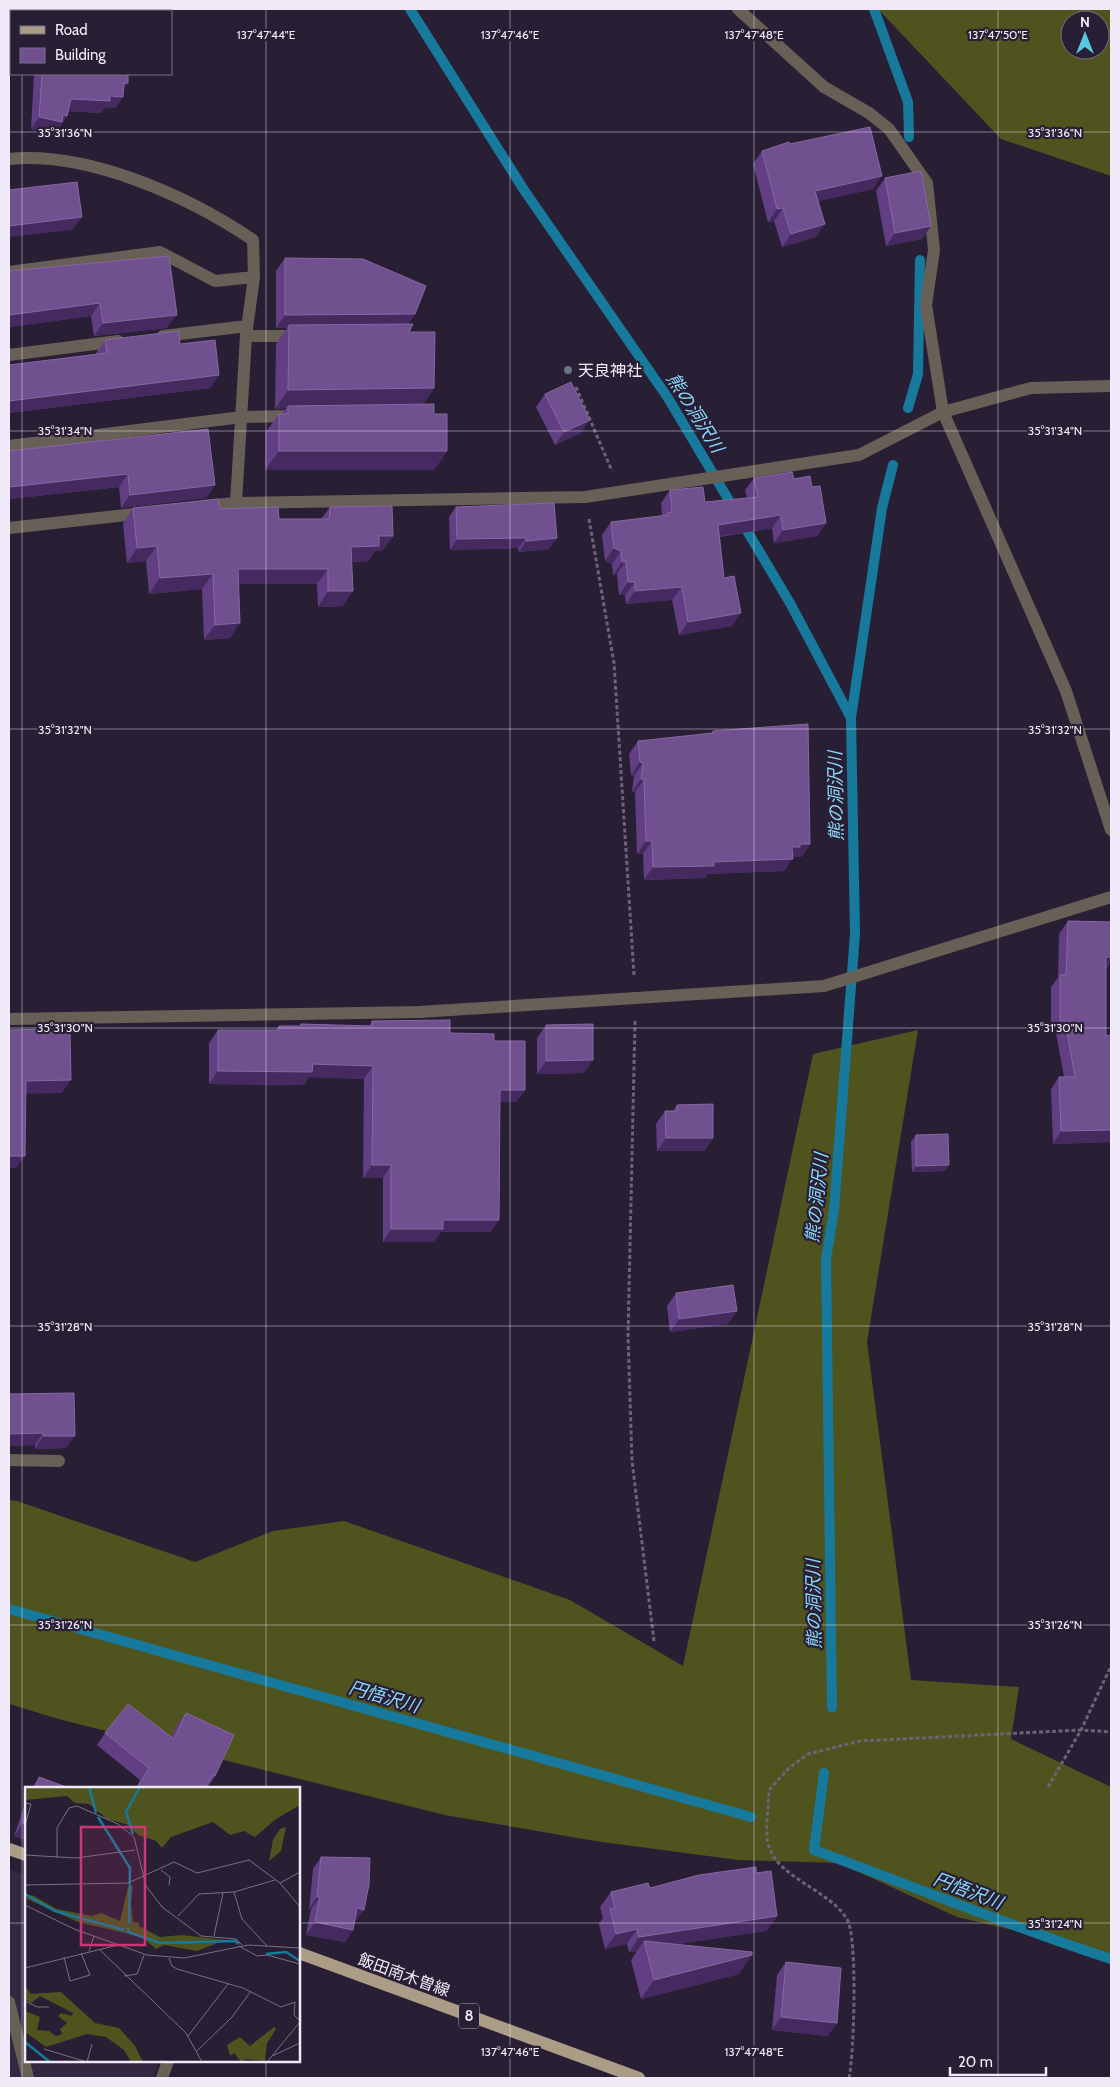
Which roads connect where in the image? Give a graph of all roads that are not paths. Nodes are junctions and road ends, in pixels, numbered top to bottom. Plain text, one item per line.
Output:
1 (738, 9) edge
2 (9, 159) edge
3 (9, 272) edge
4 (254, 277) junction
5 (247, 331) junction
6 (316, 336) edge
7 (152, 337) edge
8 (133, 340) edge
9 (9, 355) edge
10 (1111, 386) edge
11 (942, 412) junction
12 (309, 416) edge
13 (242, 417) junction
14 (9, 446) edge
15 (236, 503) junction
16 (187, 508) edge
17 (157, 512) edge
18 (9, 528) edge
19 (1111, 830) edge
20 (1111, 897) edge
21 (9, 1019) edge
22 (9, 1460) edge
23 (59, 1461) dead end
24 (9, 1849) edge
25 (25, 1855) edge
26 (300, 1953) edge
27 (9, 2002) edge
28 (168, 2062) edge
29 (28, 2078) edge
30 (162, 2078) edge
31 (638, 2078) edge

1 - 11 street
2 - 4 street
3 - 4 street
4 - 5 street
5 - 6 street
5 - 7 street
5 - 13 street
8 - 9 street
10 - 11 street
11 - 15 street
11 - 19 street
12 - 13 street
13 - 14 street
13 - 15 street
15 - 16 street
17 - 18 street
20 - 21 street
22 - 23 street
24 - 25 main road
26 - 31 main road, 飯田南木曽線 / 8
27 - 29 street
28 - 30 street

